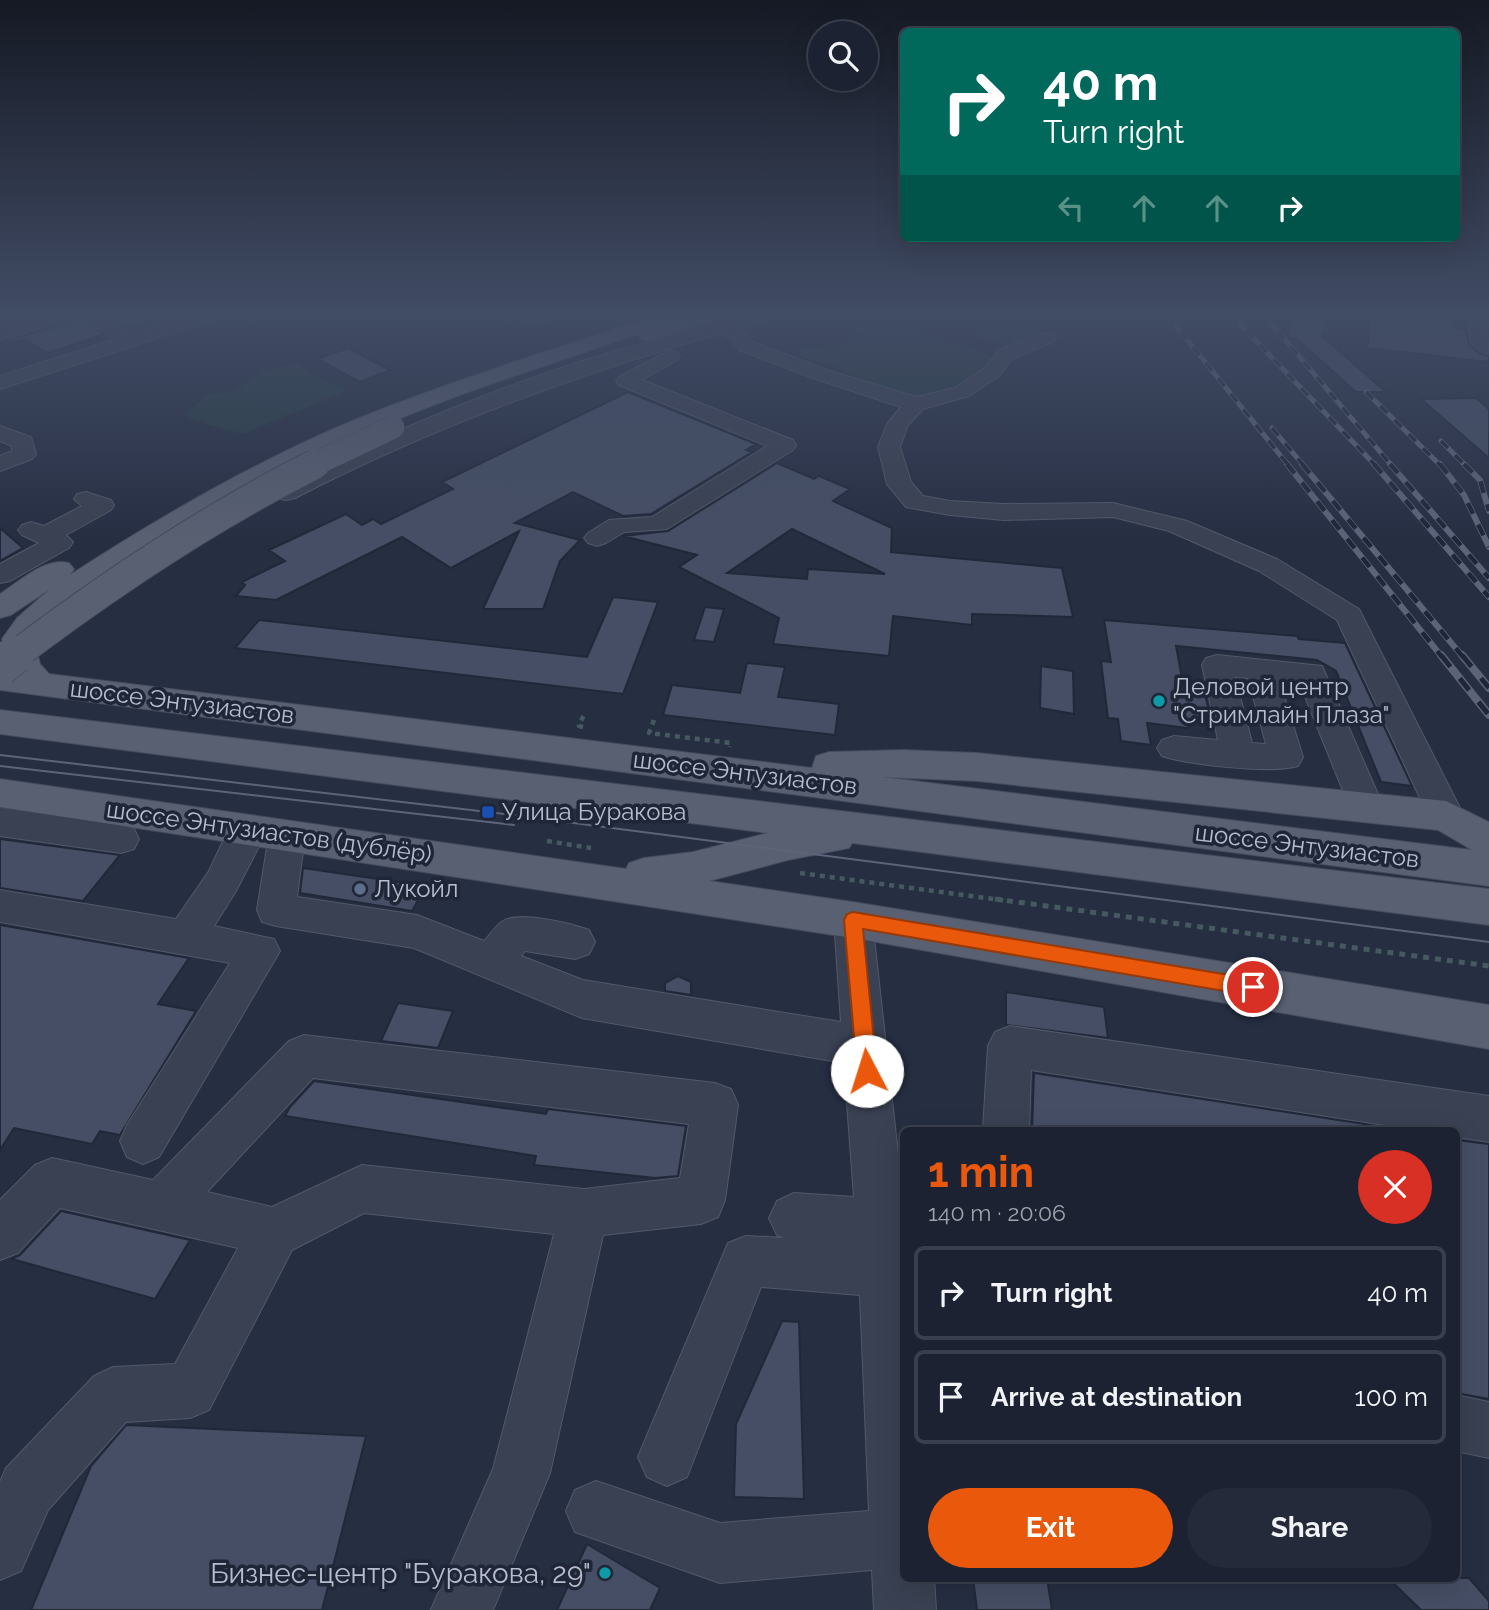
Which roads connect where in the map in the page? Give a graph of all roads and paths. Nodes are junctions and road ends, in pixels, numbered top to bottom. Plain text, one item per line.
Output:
1 (396, 391) edge
2 (452, 391) edge
3 (483, 391) edge
4 (523, 391) edge
5 (651, 391) edge
6 (874, 391) edge
7 (963, 391) edge
8 (915, 404) junction
9 (0, 433) edge
10 (0, 464) edge
11 (86, 499) dead end
12 (597, 538) dead end
13 (122, 556) junction
14 (0, 575) edge
15 (0, 608) edge
16 (0, 667) edge
17 (1261, 671) dead end
18 (0, 679) edge
19 (44, 685) junction
20 (585, 712) dead end
21 (653, 720) dead end
22 (0, 722) edge
23 (588, 727) dead end
24 (656, 733) dead end
25 (1174, 748) dead end
26 (1238, 754) junction
27 (768, 775) junction
28 (0, 793) edge
29 (1366, 808) junction
30 (1446, 816) junction
31 (0, 822) edge
32 (268, 832) junction
33 (125, 834) junction
34 (918, 836) junction
35 (547, 841) dead end
36 (1489, 841) edge
37 (585, 863) junction
38 (1489, 870) edge
39 (800, 873) dead end
40 (0, 906) edge
41 (1489, 908) edge
42 (853, 920) junction
43 (184, 938) junction
44 (575, 942) dead end
45 (491, 962) junction
46 (1489, 966) edge
47 (1489, 1027) edge
48 (865, 1046) junction
49 (1489, 1119) edge
50 (1006, 1127) edge
51 (143, 1141) dead end
52 (161, 1207) junction
53 (584, 1213) junction
54 (794, 1218) dead end
55 (274, 1232) junction
56 (0, 1235) edge
57 (889, 1241) edge
58 (1460, 1424) edge
59 (1489, 1430) edge
60 (667, 1457) dead end
61 (596, 1511) dead end
62 (900, 1538) joint
63 (0, 1550) edge
64 (903, 1582) edge
65 (463, 1610) edge
66 (905, 1610) edge

1 - 15 main road
2 - 13 main road
3 - 16 main road, bridge
4 - 13 street
5 - 12 street
6 - 8 street
7 - 8 street
8 - 30 street
9 - 10 street
11 - 14 street
13 - 19 main road
17 - 26 street
18 - 19 main road, шоссе Энтузиастов
19 - 27 main road, шоссе Энтузиастов
20 - 23 path
21 - 24 path
22 - 34 main road, шоссе Энтузиастов
25 - 26 street
26 - 29 street
27 - 29 main road
27 - 38 main road, шоссе Энтузиастов
28 - 33 main road, шоссе Энтузиастов (дублёр)
29 - 30 main road
30 - 36 main road
31 - 33 street
32 - 33 main road, шоссе Энтузиастов (дублёр)
32 - 37 main road, шоссе Энтузиастов (дублёр)
32 - 43 street
32 - 45 street
34 - 37 main road
34 - 41 main road, шоссе Энтузиастов
35 - 37 path
37 - 42 main road
39 - 46 path
40 - 43 street
42 - 47 main road
42 - 48 street
43 - 51 street
44 - 45 street
45 - 48 street
48 - 57 street
49 - 50 street
52 - 53 street
52 - 55 street
52 - 56 street
53 - 55 street
53 - 65 street
54 - 57 street
55 - 63 street
57 - 60 street
57 - 62 street
58 - 59 street
61 - 62 street
64 - 66 street

